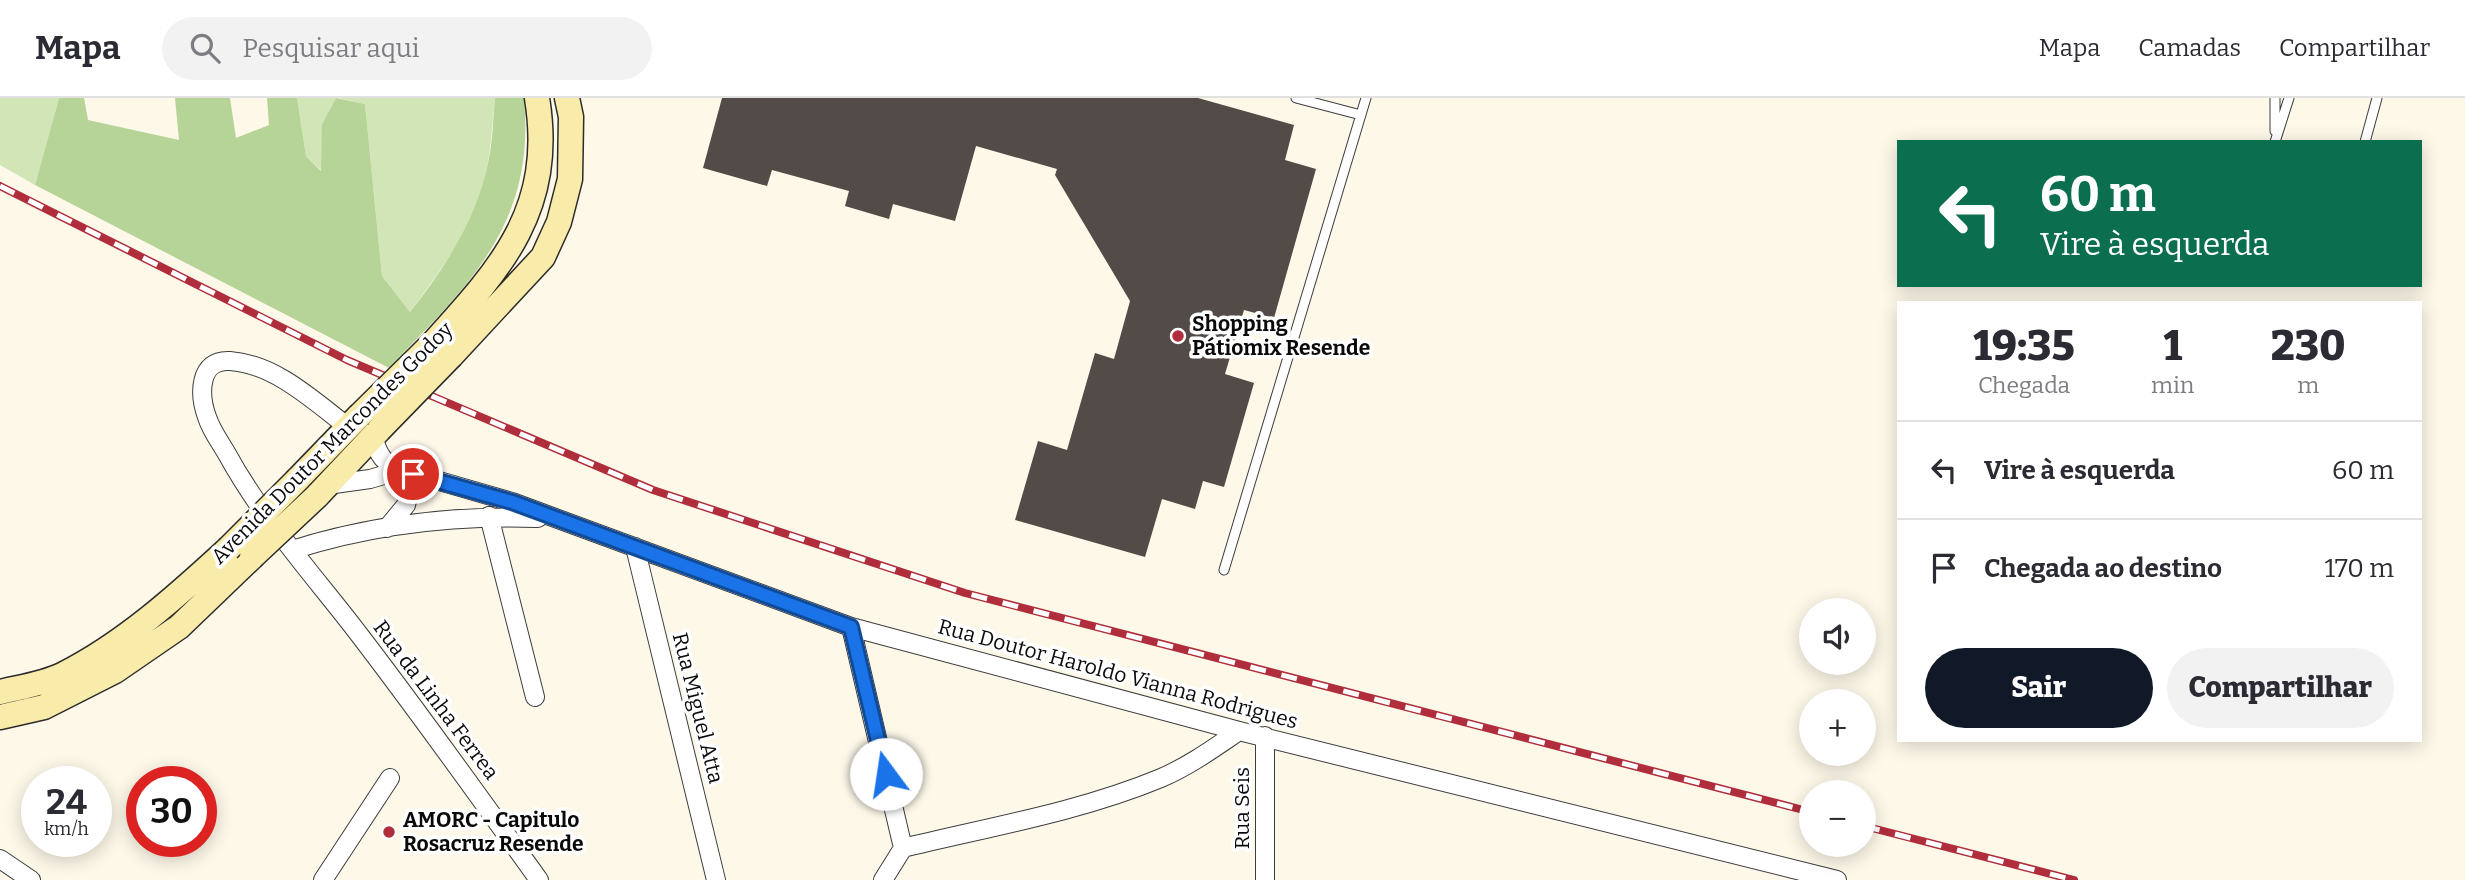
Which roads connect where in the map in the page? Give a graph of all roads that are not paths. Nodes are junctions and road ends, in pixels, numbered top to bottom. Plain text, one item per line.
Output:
1 (537, 98) edge
2 (567, 98) edge
3 (1296, 98) edge
4 (1366, 98) edge
5 (2275, 98) edge
6 (2289, 98) edge
7 (2377, 98) edge
8 (1361, 115) junction
9 (2275, 140) edge
10 (2276, 140) edge
11 (2366, 140) edge
12 (442, 349) junction
13 (353, 421) junction
14 (376, 434) junction
15 (407, 472) junction
16 (322, 491) junction
17 (489, 516) junction
18 (552, 519) junction
19 (387, 528) junction
20 (635, 547) junction
21 (292, 550) junction
22 (1224, 570) dead end
23 (851, 627) junction
24 (0, 692) edge
25 (535, 697) dead end
26 (0, 717) edge
27 (1239, 730) junction
28 (1265, 736) junction
29 (390, 778) dead end
30 (903, 848) junction
31 (0, 859) edge
32 (32, 880) edge
33 (323, 880) edge
34 (539, 880) edge
35 (716, 880) edge
36 (883, 880) edge
37 (1265, 880) edge
38 (1837, 880) edge

1 - 12 main road, Avenida Doutor Marcondes Godoy
2 - 12 main road, Avenida Doutor Marcondes Godoy
3 - 8 lane
4 - 8 lane
5 - 9 lane
6 - 10 lane
7 - 11 lane
8 - 22 lane
12 - 13 main road, Avenida Doutor Marcondes Godoy, bridge
12 - 14 main road, Avenida Doutor Marcondes Godoy, bridge
13 - 21 street, Rua da Linha Ferrea
13 - 24 main road, Avenida Doutor Marcondes Godoy, bridge
14 - 15 street
14 - 16 main road, Avenida Doutor Marcondes Godoy
15 - 16 street
15 - 18 street, Rua Doutor Haroldo Vianna Rodrigues
15 - 19 street
16 - 26 main road, Avenida Doutor Marcondes Godoy, bridge
17 - 18 street
17 - 19 street
17 - 25 street
18 - 20 street, Rua Doutor Haroldo Vianna Rodrigues
19 - 21 street
20 - 23 street, Rua Doutor Haroldo Vianna Rodrigues
20 - 35 street, Rua Miguel Atta
21 - 34 street, Rua da Linha Ferrea
23 - 27 street, Rua Doutor Haroldo Vianna Rodrigues
23 - 30 street
27 - 28 street, Rua Doutor Haroldo Vianna Rodrigues
27 - 30 street
28 - 37 street, Rua Seis
28 - 38 street, Rua Doutor Haroldo Vianna Rodrigues
29 - 33 street
30 - 36 street
31 - 32 street

